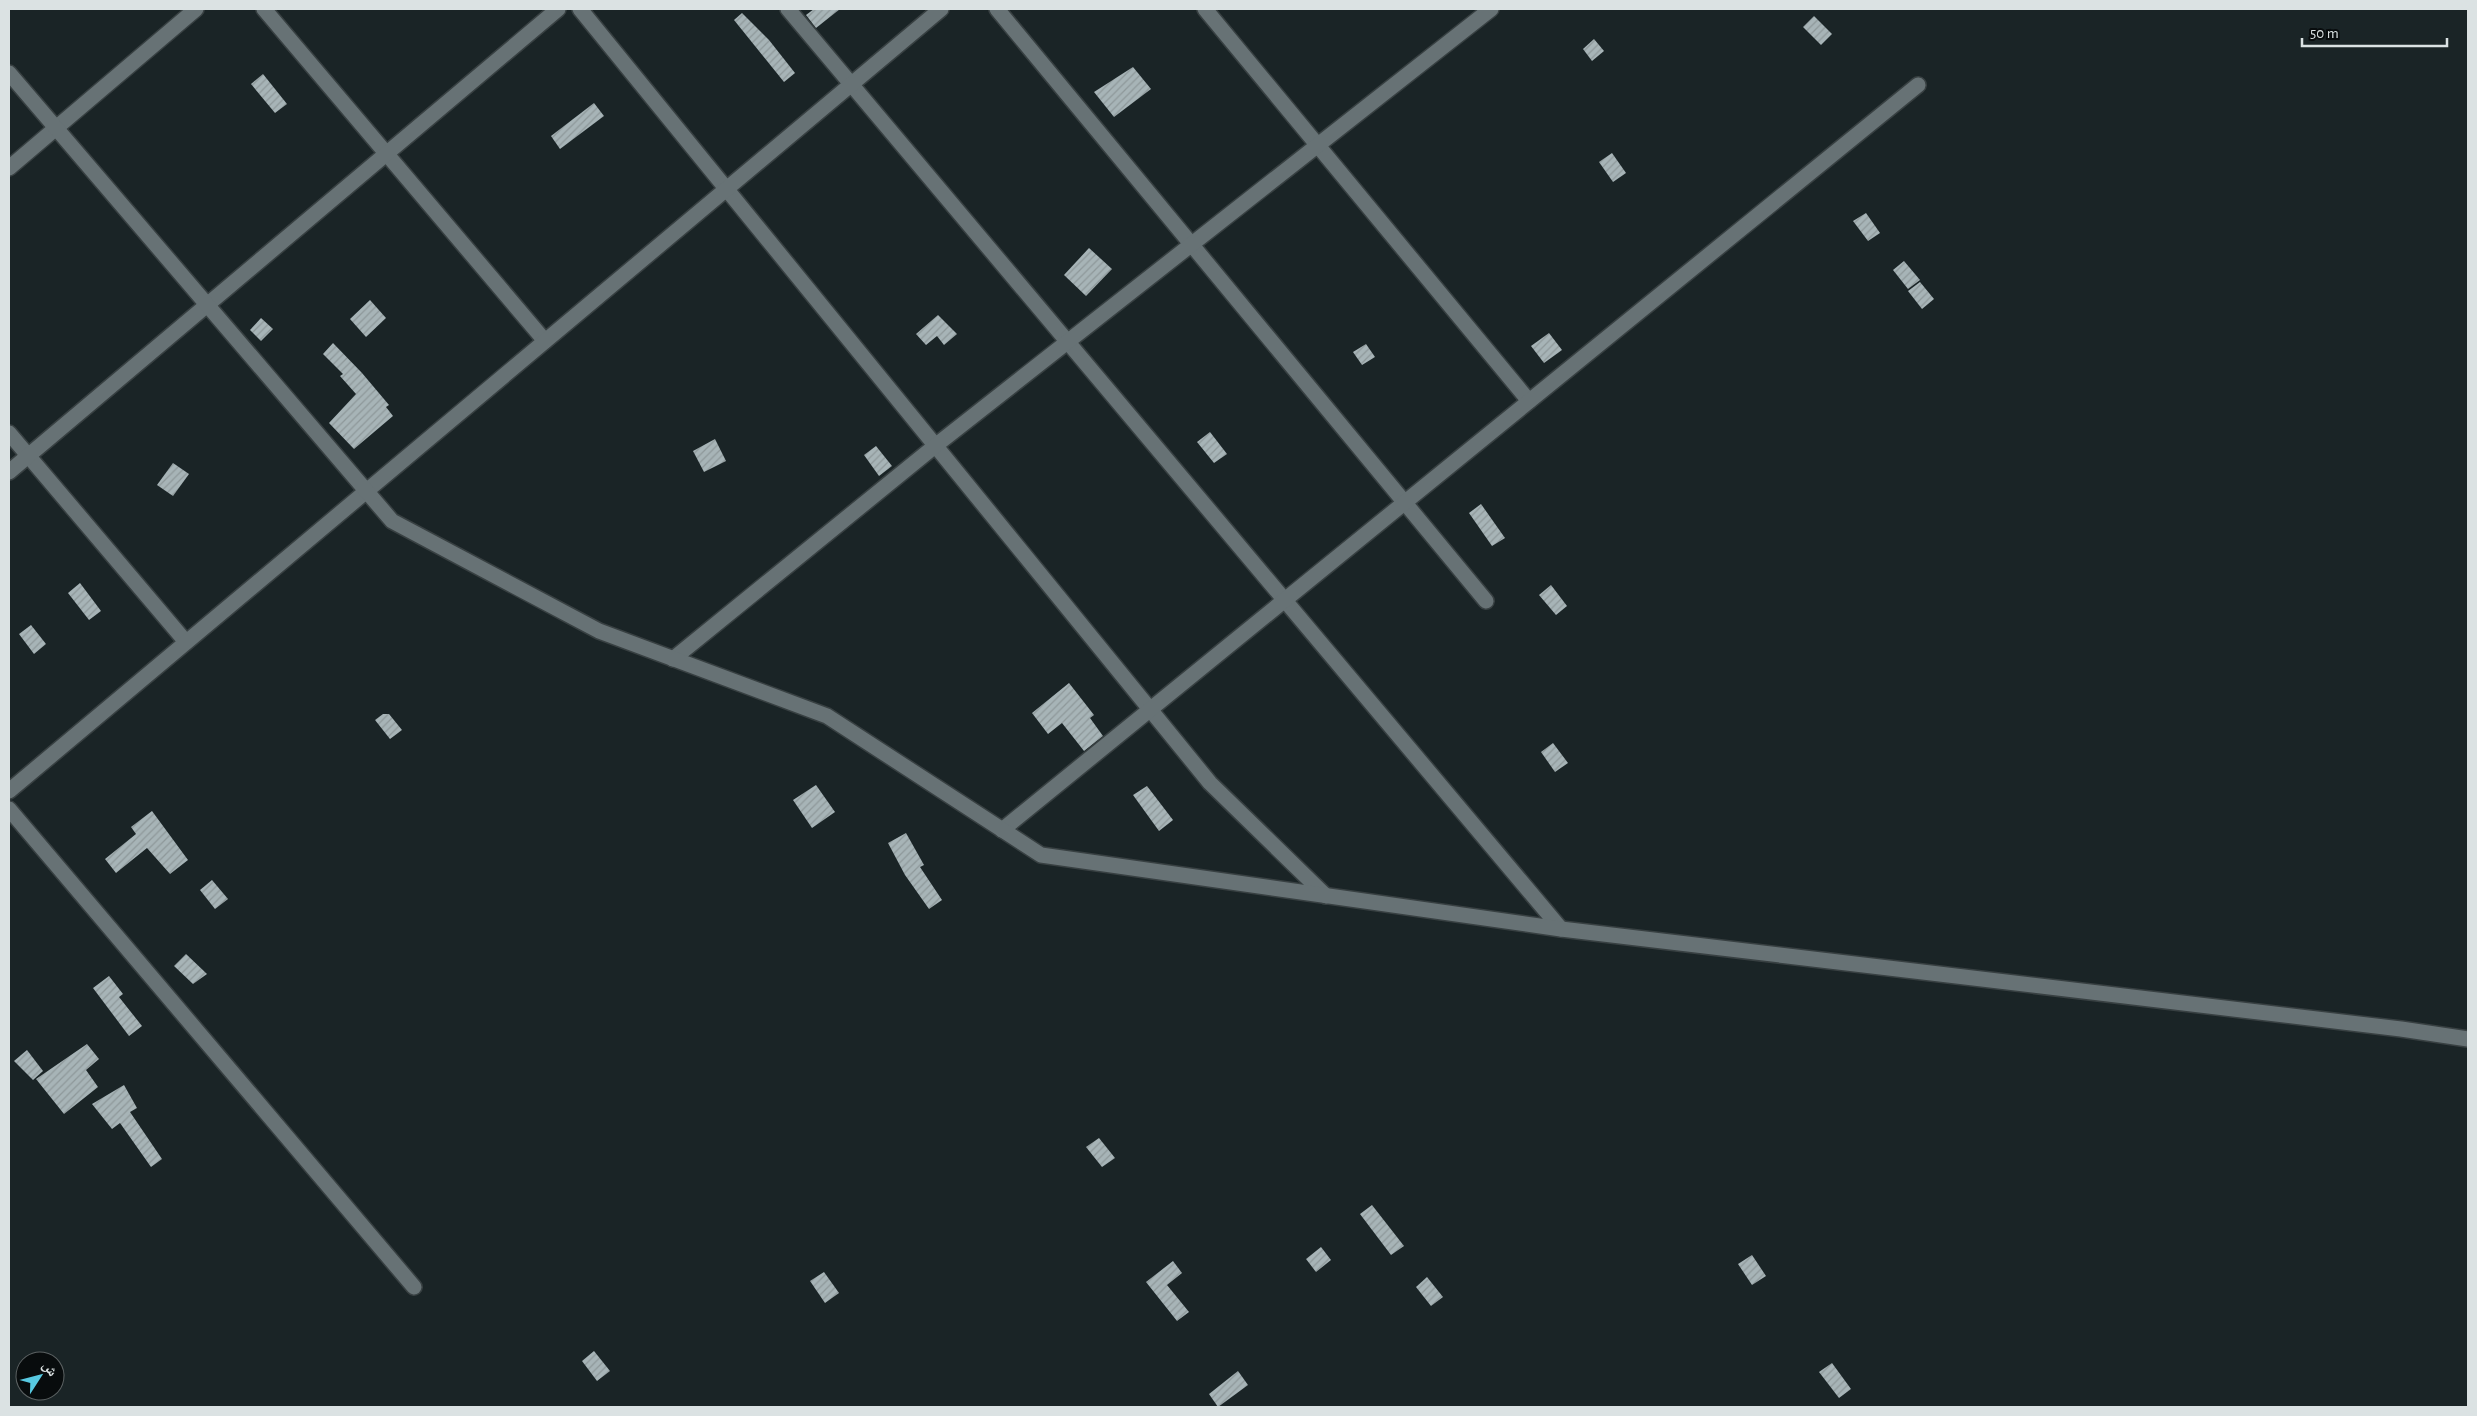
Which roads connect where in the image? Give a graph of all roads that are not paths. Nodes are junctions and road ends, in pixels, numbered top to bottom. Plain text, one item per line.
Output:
1 (196, 9) edge
2 (264, 9) edge
3 (558, 9) edge
4 (580, 9) edge
5 (788, 9) edge
6 (941, 9) edge
7 (997, 9) edge
8 (1205, 9) edge
9 (1490, 9) edge
10 (9, 73) edge
11 (851, 84) junction
12 (1918, 85) dead end
13 (56, 128) junction
14 (1317, 145) junction
15 (386, 154) junction
16 (9, 168) edge
17 (726, 189) junction
18 (1191, 244) junction
19 (207, 305) junction
20 (545, 341) junction
21 (1067, 342) junction
22 (1529, 401) junction
23 (9, 433) edge
24 (935, 446) junction
25 (28, 456) junction
26 (9, 472) edge
27 (366, 491) junction
28 (1404, 503) junction
29 (1284, 600) junction
30 (1486, 601) dead end
31 (186, 642) junction
32 (672, 659) junction
33 (1150, 710) junction
34 (9, 791) edge
35 (9, 809) edge
36 (1002, 830) junction
37 (1326, 896) junction
38 (1561, 929) junction
39 (2468, 1039) edge
40 (414, 1288) dead end

1 - 13 street
2 - 15 street
3 - 15 street
4 - 17 street
5 - 11 street
6 - 11 street
7 - 18 street
8 - 14 street
9 - 14 street
10 - 13 street
11 - 17 street
11 - 21 street
12 - 22 street
13 - 16 street
13 - 19 street
14 - 18 street
14 - 22 street
15 - 19 street
15 - 20 street
17 - 20 street
17 - 24 street
18 - 21 street
18 - 28 street
19 - 25 street
19 - 27 street
20 - 27 street
21 - 24 street
21 - 29 street
22 - 28 street
23 - 25 street
24 - 32 street
24 - 33 street
25 - 26 street
25 - 31 street
27 - 31 street
27 - 32 street
28 - 29 street
28 - 30 street
29 - 33 street
29 - 38 street
31 - 34 street
32 - 36 street
33 - 36 street
33 - 37 street
35 - 40 street
36 - 37 street
37 - 38 street
38 - 39 street

